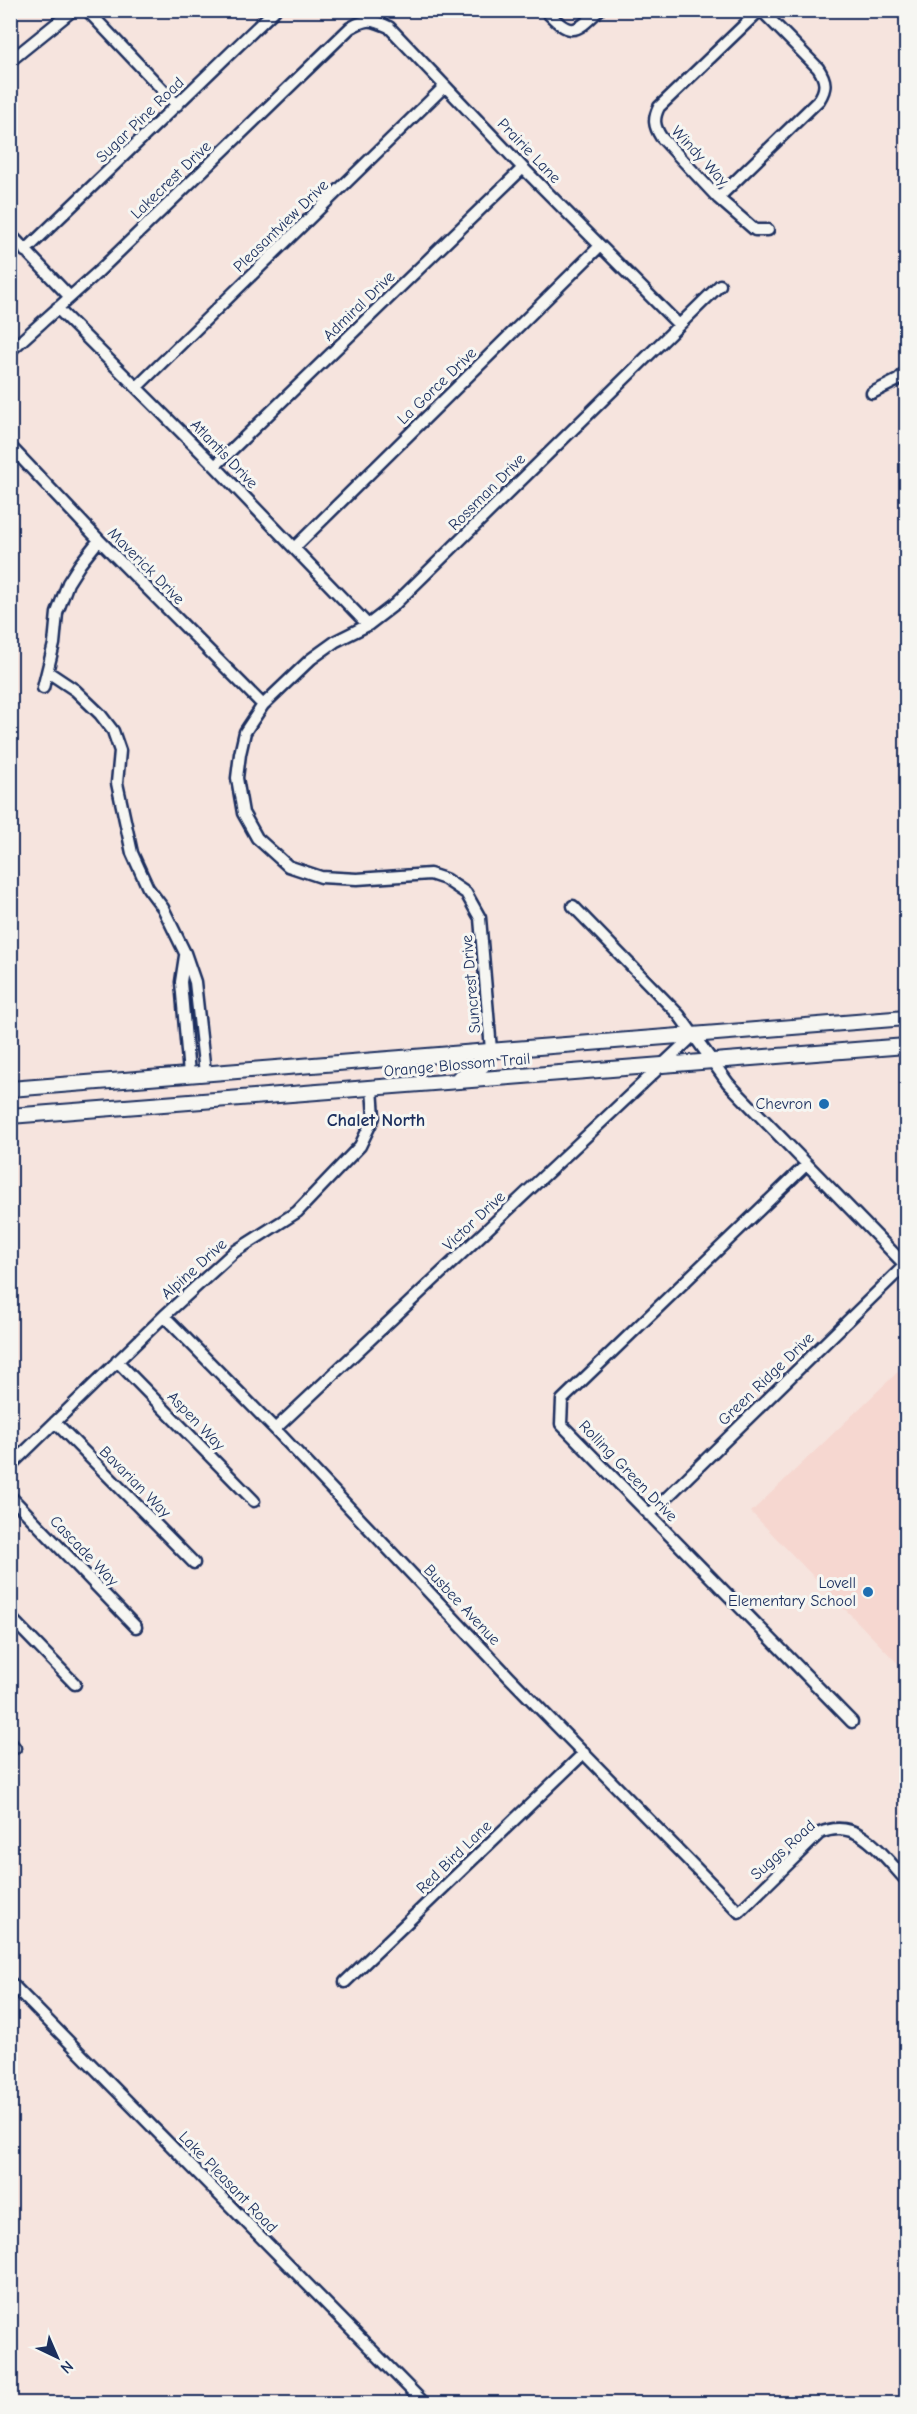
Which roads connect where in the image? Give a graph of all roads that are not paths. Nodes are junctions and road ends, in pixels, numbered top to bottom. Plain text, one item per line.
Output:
1 (73, 10) edge
2 (87, 10) edge
3 (275, 10) edge
4 (545, 10) edge
5 (599, 10) edge
6 (760, 10) edge
7 (350, 28) joint
8 (10, 61) edge
9 (445, 86) junction
10 (177, 105) junction
11 (523, 168) junction
12 (718, 198) junction
13 (768, 230) dead end
14 (10, 234) edge
15 (600, 246) junction
16 (25, 251) junction
17 (720, 285) dead end
18 (69, 297) junction
19 (57, 308) junction
20 (678, 324) junction
21 (10, 351) edge
22 (906, 372) edge
23 (137, 387) junction
24 (872, 393) dead end
25 (10, 446) edge
26 (215, 466) junction
27 (99, 540) junction
28 (294, 548) junction
29 (368, 625) junction
30 (48, 672) junction
31 (43, 688) dead end
32 (263, 705) junction
33 (573, 906) dead end
34 (185, 953) junction
35 (906, 1018) edge
36 (693, 1035) junction
37 (906, 1046) edge
38 (491, 1050) junction
39 (712, 1061) junction
40 (659, 1065) junction
41 (205, 1073) junction
42 (189, 1074) junction
43 (452, 1082) junction
44 (372, 1088) junction
45 (10, 1089) edge
46 (10, 1116) edge
47 (807, 1164) junction
48 (906, 1265) edge
49 (164, 1316) junction
50 (117, 1361) junction
51 (56, 1422) junction
52 (275, 1429) junction
53 (10, 1466) edge
54 (10, 1496) edge
55 (254, 1501) dead end
56 (649, 1515) junction
57 (194, 1563) dead end
58 (10, 1617) edge
59 (136, 1627) dead end
60 (75, 1684) dead end
61 (852, 1722) dead end
62 (584, 1753) junction
63 (906, 1880) edge
64 (739, 1912) joint
65 (10, 1982) edge
66 (345, 1982) dead end
67 (425, 2403) edge

1 - 8 street
2 - 10 street
3 - 10 street, Sugar Pine Road
4 - 5 street
6 - 12 street, Windy Way
6 - 12 street
7 - 9 street, Prairie Lane
7 - 18 street, Lakecrest Drive
9 - 11 street, Prairie Lane
9 - 23 street, Pleasantview Drive
10 - 16 street, Sugar Pine Road
11 - 15 street, Prairie Lane
11 - 26 street, Admiral Drive
12 - 13 street, Windy Way
14 - 16 street
15 - 20 street, Prairie Lane
15 - 28 street, La Gorce Drive
16 - 18 street
17 - 20 street, Rossman Drive
18 - 19 street, Lakecrest Drive
19 - 21 street, Lakecrest Drive
19 - 23 street, Atlantis Drive
20 - 29 street, Rossman Drive
22 - 24 street
23 - 26 street, Atlantis Drive
25 - 27 street, Maverick Drive
26 - 28 street, Atlantis Drive
27 - 30 street
27 - 32 street, Maverick Drive
28 - 29 street, Atlantis Drive
29 - 32 street, Rossman Drive
30 - 31 street
30 - 34 street
32 - 38 street, Suncrest Drive
33 - 36 street
34 - 41 street
34 - 42 street
35 - 36 main road, Orange Blossom Trail
36 - 38 main road, Orange Blossom Trail
36 - 39 street
36 - 40 street, Victor Drive
37 - 39 main road, Orange Blossom Trail
38 - 41 main road, Orange Blossom Trail
38 - 43 main road
39 - 40 main road, Orange Blossom Trail
39 - 47 street
40 - 43 main road, Orange Blossom Trail
40 - 52 street, Victor Drive
41 - 42 main road, Orange Blossom Trail
42 - 45 main road, Orange Blossom Trail
43 - 44 main road, Orange Blossom Trail
44 - 46 main road, Orange Blossom Trail
44 - 49 street, Alpine Drive
47 - 48 street
47 - 56 street, Rolling Green Drive
48 - 56 street, Green Ridge Drive
49 - 50 street, Alpine Drive
49 - 52 street, Busbee Avenue
50 - 51 street, Alpine Drive
50 - 55 street, Aspen Way
51 - 53 street, Alpine Drive
51 - 57 street, Bavarian Way
52 - 62 street, Busbee Avenue
54 - 59 street, Cascade Way
56 - 61 street, Rolling Green Drive
58 - 60 street
62 - 64 street, Busbee Avenue
62 - 66 street, Red Bird Lane
63 - 64 street, Suggs Road
65 - 67 street, Lake Pleasant Road

